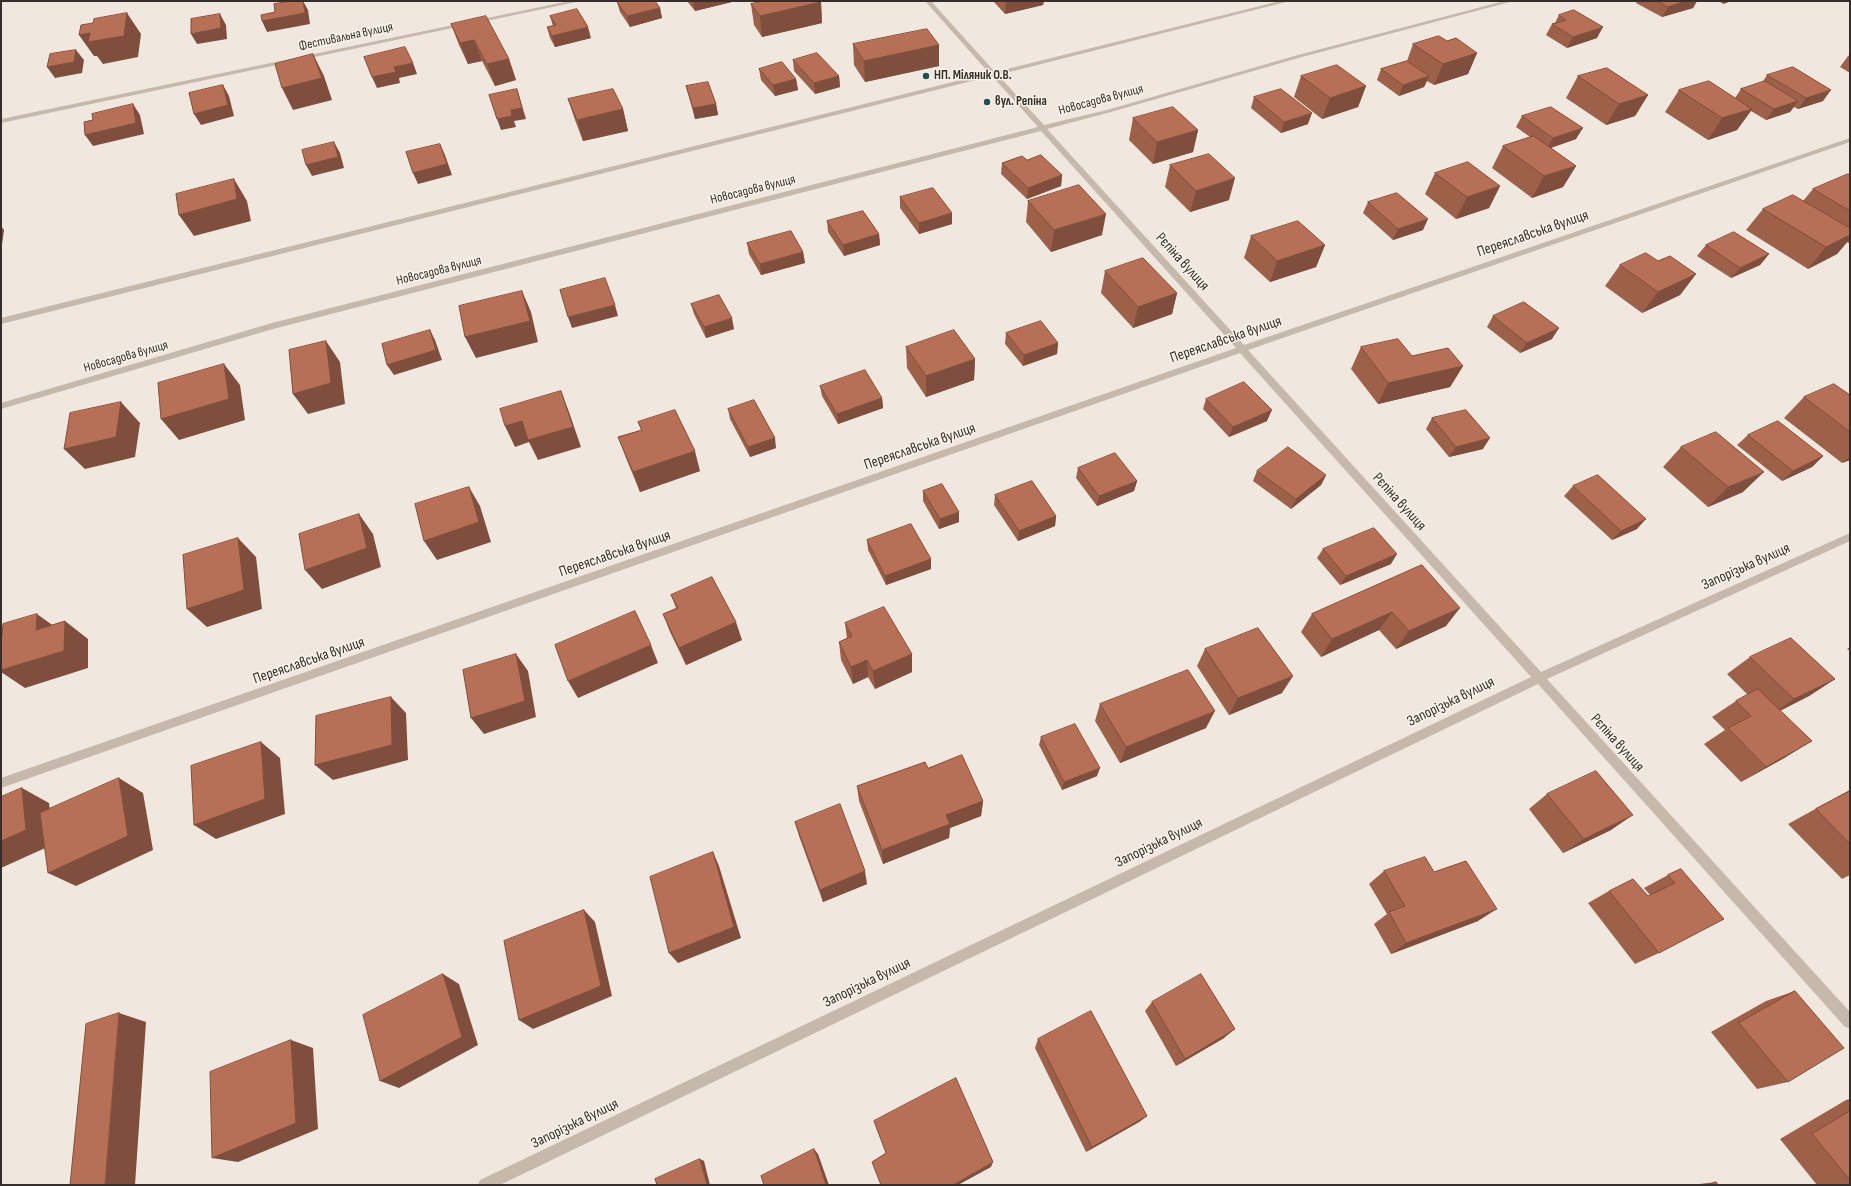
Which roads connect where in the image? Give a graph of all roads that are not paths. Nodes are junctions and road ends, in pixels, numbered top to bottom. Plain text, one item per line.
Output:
1 (578, 1) edge
2 (928, 1) edge
3 (1287, 1) edge
4 (1511, 1) edge
5 (994, 74) junction
6 (1, 121) edge
7 (1043, 128) junction
8 (1850, 140) edge
9 (1, 321) edge
10 (1242, 349) junction
11 (1, 406) edge
12 (1850, 537) edge
13 (1539, 678) junction
14 (1, 783) edge
15 (1850, 1022) edge
16 (485, 1185) edge

1 - 6 street, Фестивальна вулиця
2 - 5 street, Рєпіна вулиця
3 - 5 street
4 - 7 street, Новосадова вулиця
5 - 7 street, Рєпіна вулиця
5 - 9 street
7 - 10 street, Рєпіна вулиця
7 - 11 street, Новосадова вулиця
8 - 10 street, Переяславська вулиця
10 - 13 street, Рєпіна вулиця
10 - 14 street, Переяславська вулиця
12 - 13 street, Запорізька вулиця
13 - 15 street, Рєпіна вулиця
13 - 16 street, Запорізька вулиця

